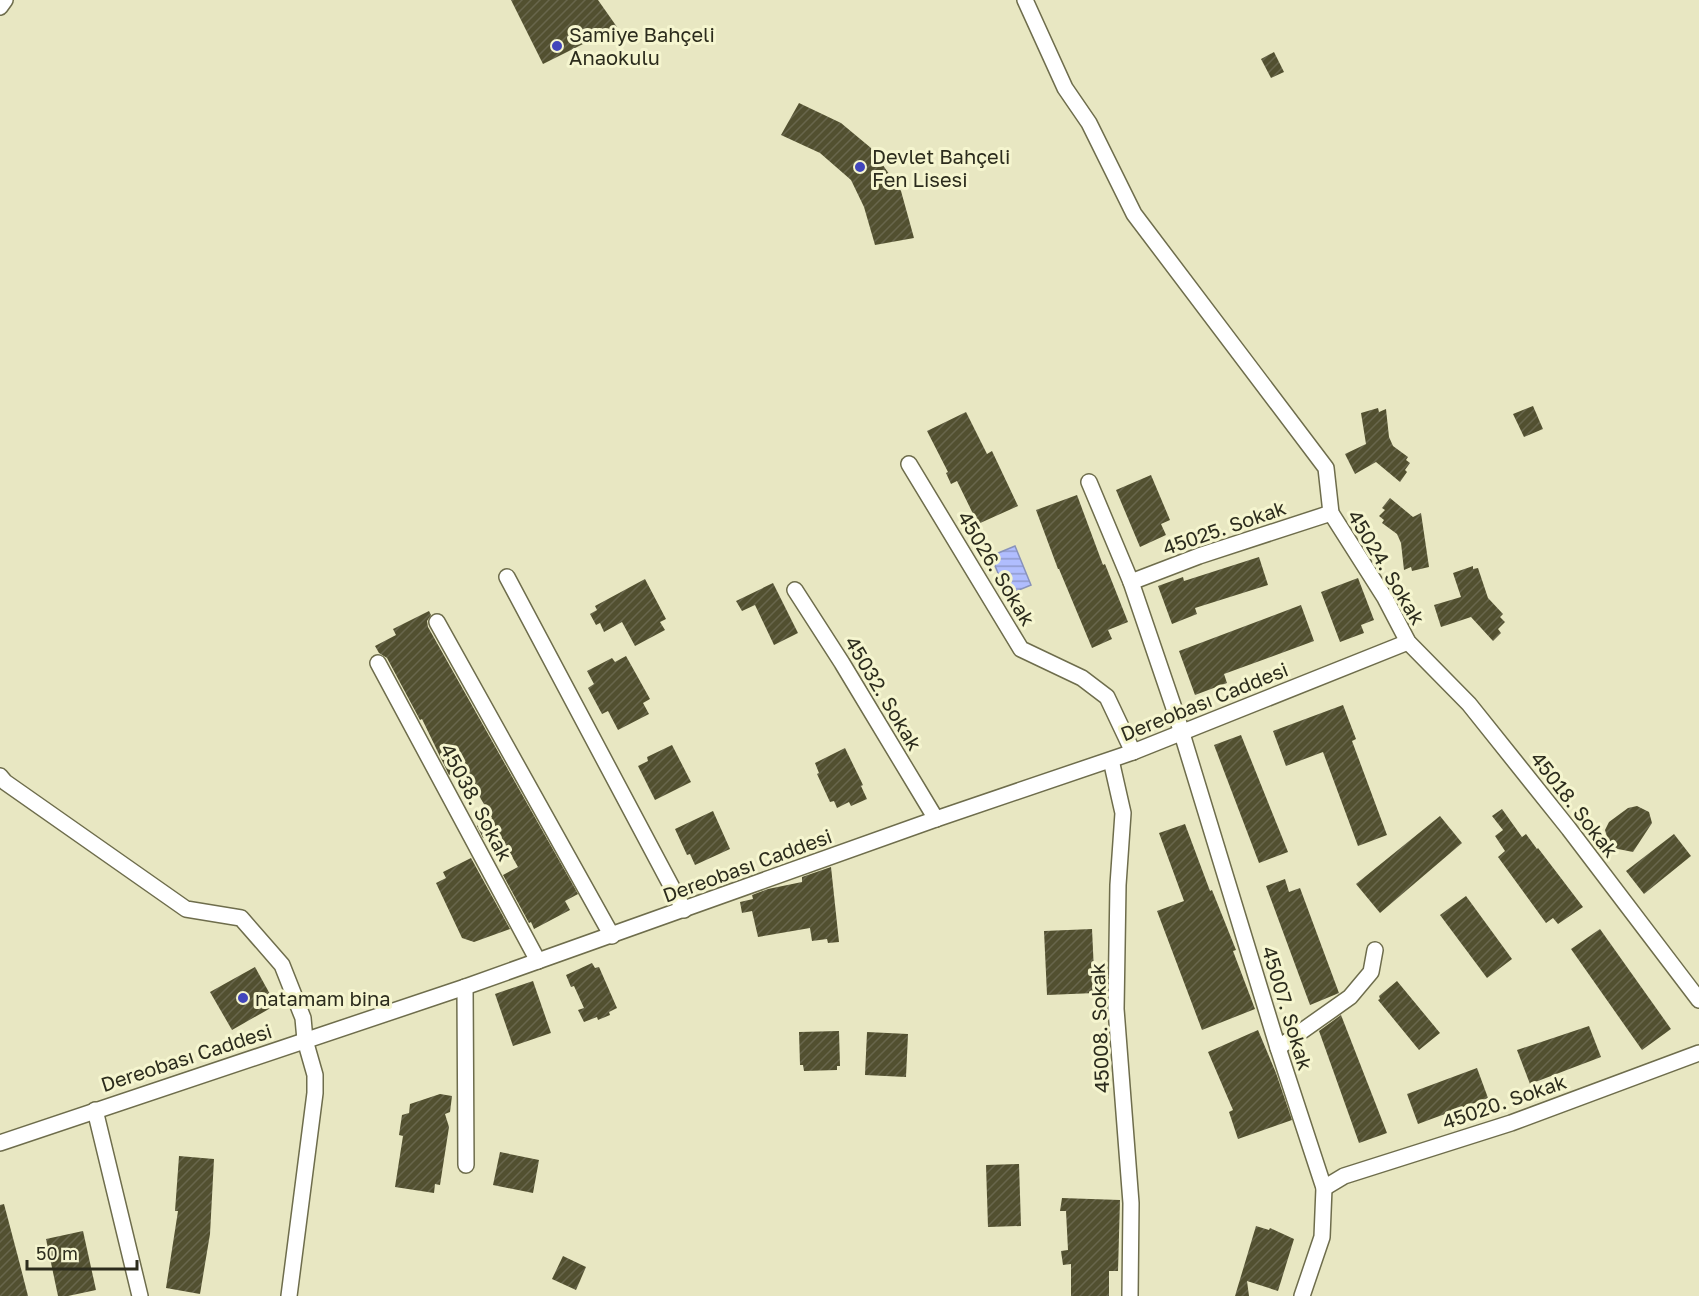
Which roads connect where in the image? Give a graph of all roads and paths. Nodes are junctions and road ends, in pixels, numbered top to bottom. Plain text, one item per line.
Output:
1 (5, 0) edge
2 (1025, 0) edge
3 (0, 7) edge
4 (909, 464) dead end
5 (1089, 482) dead end
6 (1331, 513) junction
7 (507, 577) dead end
8 (1131, 582) junction
9 (795, 590) dead end
10 (437, 622) dead end
11 (1408, 642) junction
12 (378, 663) dead end
13 (1181, 734) junction
14 (1134, 752) junction
15 (1112, 760) junction
16 (0, 776) edge
17 (936, 819) junction
18 (684, 910) junction
19 (612, 936) junction
20 (1375, 950) dead end
21 (538, 961) junction
22 (465, 987) junction
23 (1699, 1000) edge
24 (305, 1040) junction
25 (1278, 1048) junction
26 (1699, 1053) edge
27 (95, 1110) junction
28 (0, 1143) edge
29 (466, 1165) dead end
30 (1324, 1188) junction
31 (140, 1296) edge
32 (289, 1296) edge
33 (1130, 1296) edge
34 (1302, 1296) edge

1 - 3 street
2 - 6 street
4 - 14 street, 45026. Sokak
5 - 8 street
6 - 8 street, 45025. Sokak
6 - 11 street, 45024. Sokak
7 - 18 street
8 - 13 street
9 - 17 street, 45032. Sokak
10 - 19 street
11 - 13 street, Dereobası Caddesi
11 - 23 street, 45018. Sokak
12 - 21 street, 45038. Sokak
13 - 14 street, Dereobası Caddesi
13 - 25 street, 45007. Sokak
14 - 15 street, Dereobası Caddesi
15 - 17 street, Dereobası Caddesi
15 - 33 street, 45008. Sokak
16 - 24 street
17 - 18 street, Dereobası Caddesi
18 - 19 street, Dereobası Caddesi
19 - 21 street, Dereobası Caddesi
20 - 25 street
21 - 22 street, Dereobası Caddesi
22 - 24 street, Dereobası Caddesi
22 - 29 street
24 - 27 street, Dereobası Caddesi
24 - 32 street
25 - 30 street, 45007. Sokak
26 - 30 street, 45020. Sokak
27 - 28 street, Dereobası Caddesi
27 - 31 street, Dereobası Caddesi
30 - 34 street, 45007. Sokak

